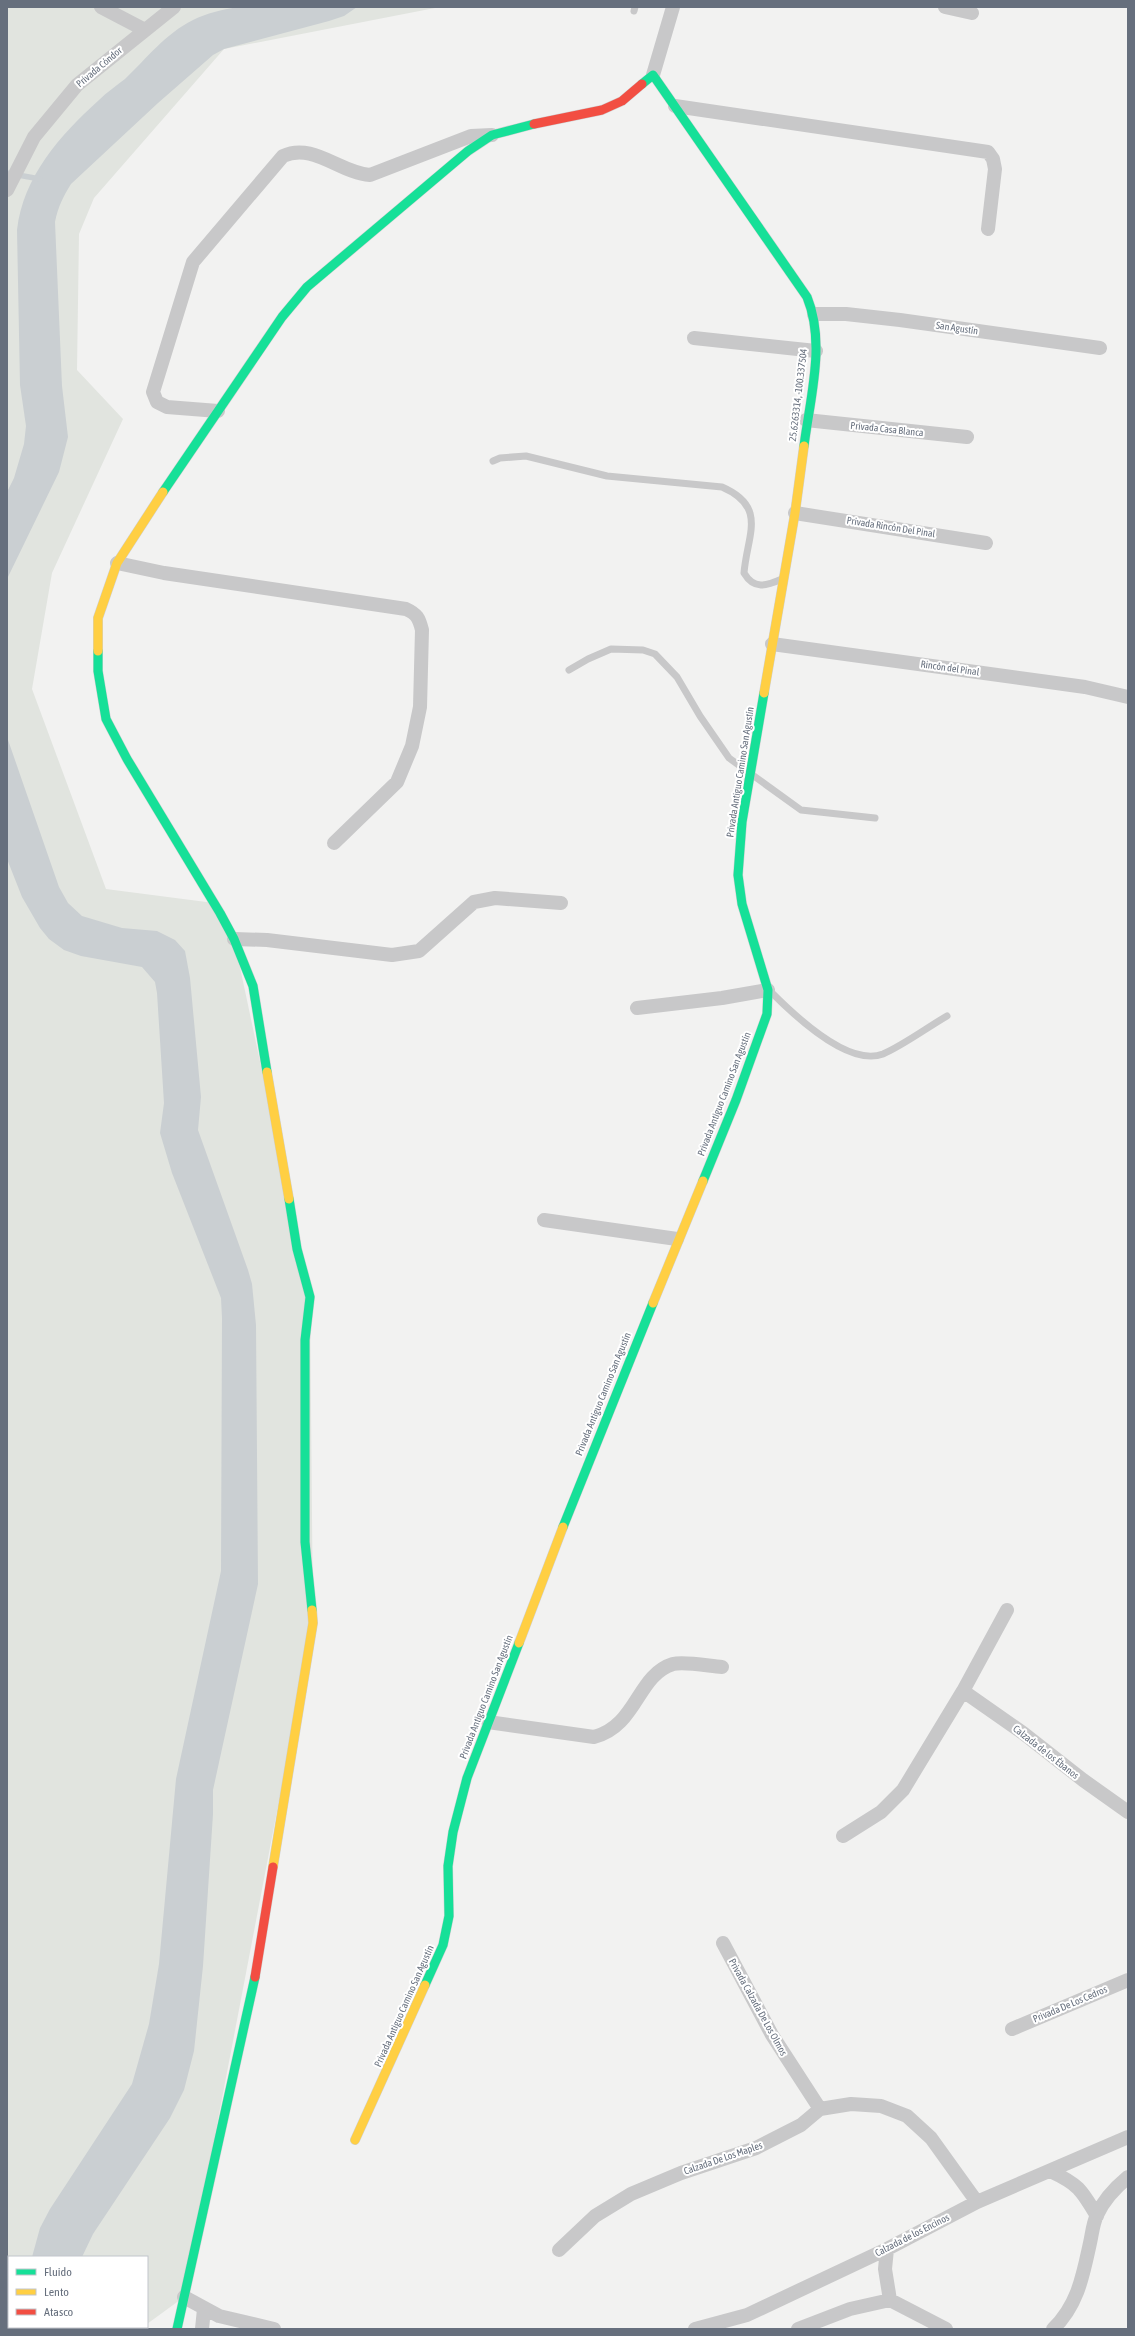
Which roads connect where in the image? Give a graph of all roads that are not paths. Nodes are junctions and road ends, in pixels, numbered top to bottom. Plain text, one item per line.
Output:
1 (101, 7) edge
2 (174, 7) edge
3 (673, 7) edge
4 (945, 7) edge
5 (972, 13) dead end
6 (145, 30) junction
7 (653, 75) junction
8 (675, 106) junction
9 (492, 135) junction
10 (7, 190) edge
11 (988, 229) dead end
12 (814, 314) junction
13 (694, 338) dead end
14 (1100, 348) dead end
15 (816, 350) junction
16 (218, 411) junction
17 (806, 420) junction
18 (968, 438) dead end
19 (493, 461) dead end
20 (795, 513) junction
21 (986, 543) dead end
22 (117, 563) junction
23 (784, 578) junction
24 (772, 644) junction
25 (569, 670) dead end
26 (1128, 697) edge
27 (750, 772) junction
28 (875, 818) dead end
29 (334, 843) dead end
30 (561, 903) dead end
31 (234, 939) junction
32 (768, 990) junction
33 (637, 1008) dead end
34 (947, 1016) dead end
35 (544, 1220) dead end
36 (677, 1239) junction
37 (1007, 1610) dead end
38 (722, 1667) dead end
39 (963, 1691) junction
40 (488, 1722) junction
41 (1128, 1812) edge
42 (843, 1836) dead end
43 (723, 1944) dead end
44 (1128, 1980) edge
45 (1012, 2029) dead end
46 (820, 2110) junction
47 (1128, 2137) edge
48 (355, 2140) dead end
49 (1050, 2171) junction
50 (1128, 2177) edge
51 (977, 2202) junction
52 (1097, 2216) junction
53 (887, 2249) junction
54 (559, 2250) dead end
55 (184, 2297) junction
56 (890, 2300) junction
57 (204, 2309) junction
58 (177, 2329) edge
59 (202, 2329) edge
60 (274, 2329) edge
61 (695, 2329) edge
62 (798, 2329) edge
63 (946, 2329) edge
64 (1053, 2329) edge

1 - 6 street
2 - 6 street, Privada Cóndor
3 - 7 street
4 - 5 street
6 - 10 street, Privada Cóndor
7 - 8 street, 25.6263314, -100.337504
7 - 9 street
8 - 11 street
8 - 12 street, 25.6263314, -100.337504
9 - 16 street
9 - 16 street
12 - 14 street, San Agustín
12 - 15 street, 25.6263314, -100.337504
13 - 15 street
15 - 17 street, 25.6263314, -100.337504
16 - 22 street
17 - 18 street, Privada Casa Blanca
17 - 20 street, 25.6263314, -100.337504
19 - 23 lane
20 - 21 street, Privada Rincón Del Pinal
20 - 23 street, 25.6263314, -100.337504
22 - 29 street
22 - 31 street
23 - 24 street, 25.6263314, -100.337504
24 - 26 street, Rincón del Pinal
24 - 27 street, Privada Antiguo Camino San Agustín
25 - 27 lane
27 - 28 lane
27 - 32 street, Privada Antiguo Camino San Agustín
30 - 31 street
31 - 55 street
32 - 33 street
32 - 34 lane
32 - 36 street, Privada Antiguo Camino San Agustín
35 - 36 street
36 - 40 street, Privada Antiguo Camino San Agustín
37 - 39 street
38 - 40 street
39 - 41 street, Calzada de los Ébanos
39 - 42 street
40 - 48 street, Privada Antiguo Camino San Agustín
43 - 46 street, Privada Calzada De Los Olmos
44 - 45 street, Privada De Los Cedros
46 - 51 street, Calzada De Los Maples
46 - 54 street, Calzada De Los Maples
47 - 49 street, Calzada de los Encinos
49 - 51 street, Calzada de los Encinos
49 - 52 street
50 - 52 street
51 - 53 street, Calzada de los Encinos
52 - 64 street
53 - 56 street
53 - 61 street, Calzada de los Encinos
55 - 57 street
55 - 58 street
56 - 62 street
56 - 63 street
57 - 59 street
57 - 60 street

